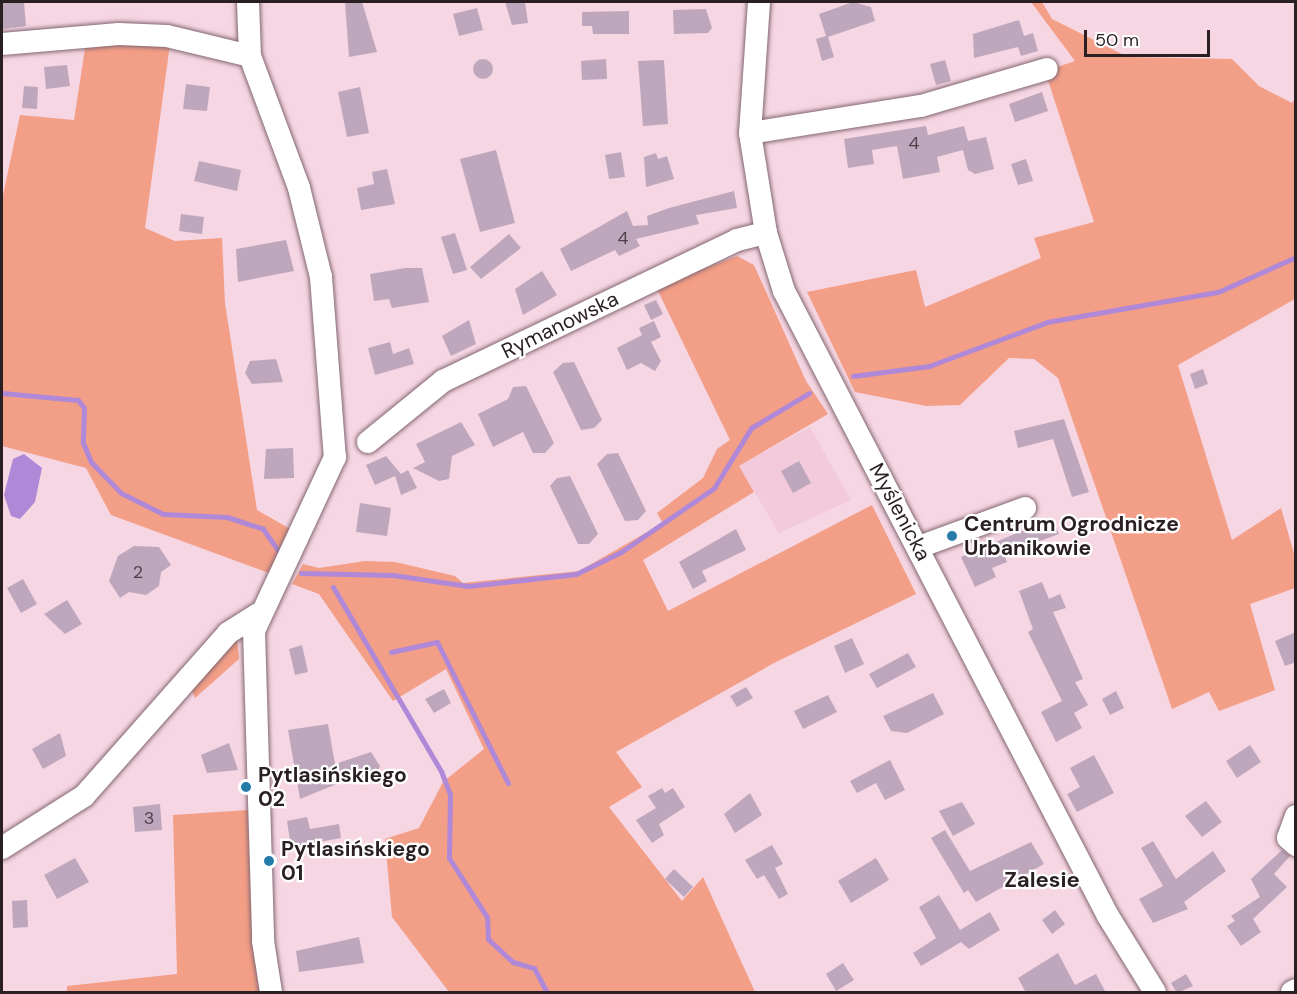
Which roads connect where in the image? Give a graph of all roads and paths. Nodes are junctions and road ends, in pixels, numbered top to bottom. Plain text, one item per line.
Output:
1 (248, 2) edge
2 (759, 2) edge
3 (2, 44) edge
4 (250, 56) junction
5 (1047, 69) dead end
6 (750, 133) junction
7 (766, 233) junction
8 (368, 442) dead end
9 (1025, 508) dead end
10 (919, 547) junction
11 (258, 614) junction
12 (1296, 816) edge
13 (1296, 845) edge
14 (2, 848) edge
15 (271, 993) edge
16 (1155, 993) edge

1 - 4 street
2 - 6 street, Myślenicka
3 - 4 street
4 - 11 street
5 - 6 street
6 - 7 street, Myślenicka
7 - 8 street, Rymanowska
7 - 10 street, Myślenicka
9 - 10 street
10 - 16 street, Myślenicka
11 - 14 street
11 - 15 street
12 - 13 street

